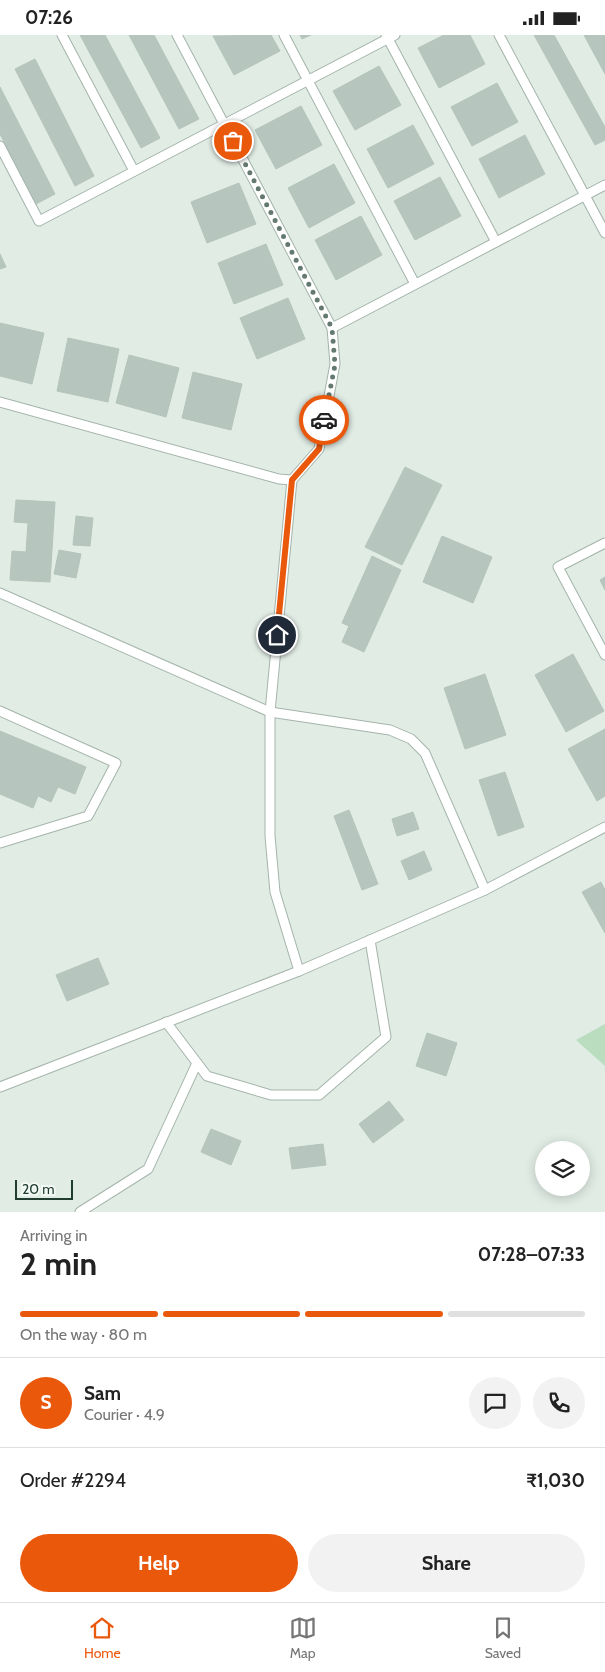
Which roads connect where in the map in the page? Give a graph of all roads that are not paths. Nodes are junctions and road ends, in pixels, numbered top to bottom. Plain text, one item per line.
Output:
1 (62, 35) edge
2 (177, 35) edge
3 (284, 35) edge
4 (499, 35) edge
5 (390, 36) edge
6 (308, 80) junction
7 (224, 124) junction
8 (0, 146) edge
9 (134, 171) junction
10 (605, 185) edge
11 (585, 195) junction
12 (605, 233) edge
13 (496, 242) junction
14 (415, 284) junction
15 (332, 328) junction
16 (0, 402) edge
17 (292, 480) junction
18 (605, 543) edge
19 (0, 593) edge
20 (605, 655) edge
21 (0, 711) edge
22 (270, 712) junction
23 (605, 827) edge
24 (0, 843) edge
25 (485, 890) junction
26 (370, 940) junction
27 (299, 971) junction
28 (166, 1022) junction
29 (197, 1063) junction
30 (0, 1087) edge
31 (80, 1212) edge

1 - 9 lane
2 - 7 lane
3 - 6 lane
4 - 11 lane
5 - 6 lane
5 - 13 lane
6 - 7 lane
6 - 14 lane
7 - 9 lane
7 - 15 lane
8 - 9 lane
10 - 11 lane
11 - 12 lane
11 - 13 lane
13 - 14 lane
14 - 15 lane
15 - 17 lane
16 - 17 lane
17 - 22 lane
18 - 20 lane
19 - 22 lane
21 - 24 lane
22 - 25 lane
22 - 27 lane
23 - 25 lane
25 - 26 lane
26 - 27 lane
26 - 29 lane
27 - 28 lane
28 - 29 lane
28 - 30 lane
29 - 31 lane

